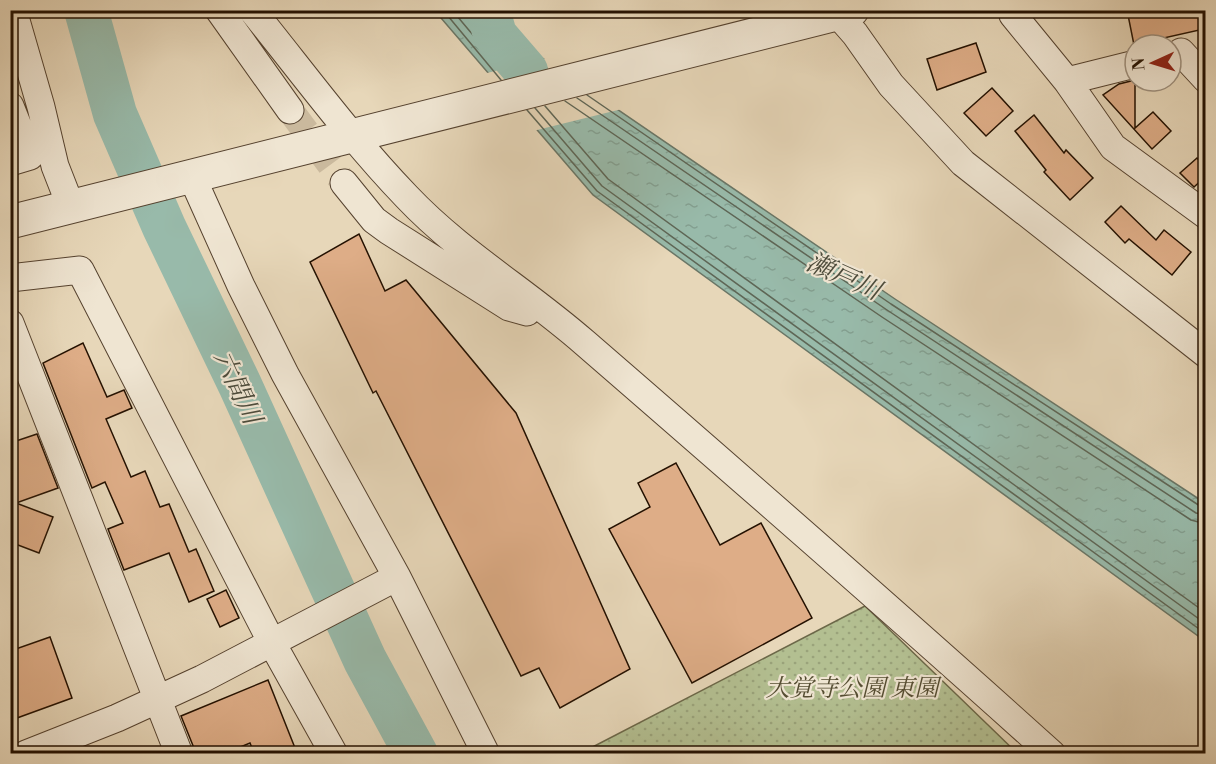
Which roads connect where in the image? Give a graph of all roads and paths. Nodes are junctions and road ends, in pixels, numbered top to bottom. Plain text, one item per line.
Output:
1 (13, 10) edge
2 (219, 10) edge
3 (252, 10) edge
4 (838, 13) edge
5 (1013, 15) dead end
6 (1186, 51) edge
7 (1123, 67) edge
8 (1206, 79) edge
9 (1067, 81) junction
10 (10, 106) edge
11 (290, 110) tunnel mouth
12 (361, 134) junction
13 (10, 162) edge
14 (187, 178) junction
15 (344, 183) tunnel mouth
16 (75, 206) junction
17 (1206, 215) edge
18 (10, 222) edge
19 (10, 278) edge
20 (549, 315) junction
21 (10, 323) edge
22 (1206, 354) edge
23 (391, 580) junction
24 (272, 643) junction
25 (158, 700) junction
26 (26, 753) edge
27 (179, 753) edge
28 (334, 753) edge
29 (486, 753) edge
30 (1052, 753) edge

1 - 16 street
2 - 11 street
3 - 12 street
4 - 12 street
4 - 22 street
5 - 9 street
6 - 8 street
7 - 9 street
9 - 17 street
10 - 13 street
12 - 14 street
12 - 20 street
14 - 16 street
14 - 23 street
15 - 20 street
16 - 18 street
19 - 24 street
20 - 30 street
21 - 25 street
23 - 24 street
23 - 29 street
24 - 25 street
24 - 28 street
25 - 26 street
25 - 27 street

